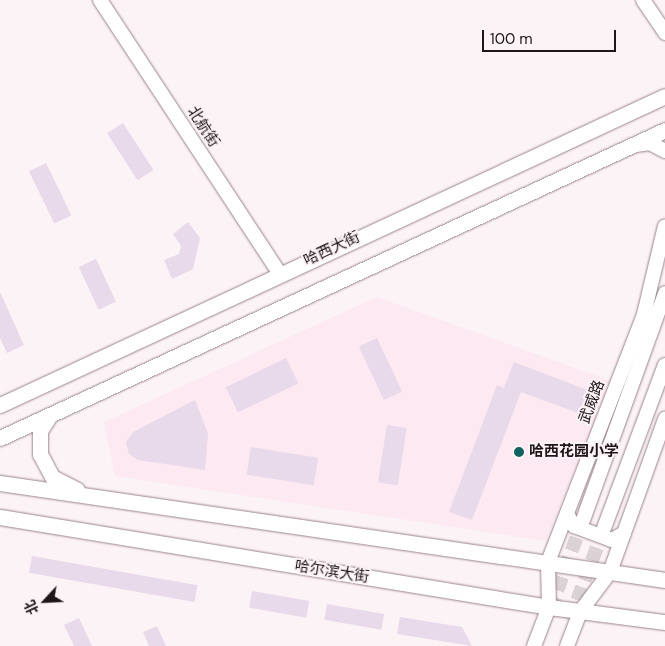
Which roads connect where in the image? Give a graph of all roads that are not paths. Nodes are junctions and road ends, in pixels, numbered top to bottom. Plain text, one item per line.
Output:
1 (100, 0) edge
2 (643, 0) edge
3 (665, 33) edge
4 (665, 96) edge
5 (665, 130) edge
6 (630, 146) junction
7 (665, 151) edge
8 (665, 226) edge
9 (279, 273) junction
10 (665, 293) edge
11 (665, 365) edge
12 (0, 405) edge
13 (50, 415) junction
14 (665, 419) edge
15 (0, 438) edge
16 (0, 483) edge
17 (87, 495) junction
18 (567, 514) junction
19 (0, 517) edge
20 (584, 520) tunnel mouth
21 (604, 528) tunnel mouth
22 (624, 533) junction
23 (548, 562) junction
24 (610, 572) junction
25 (665, 580) edge
26 (549, 607) junction
27 (580, 612) junction
28 (665, 622) edge
29 (534, 646) edge
30 (567, 646) edge

1 - 9 main road, 北航街
2 - 3 main road
4 - 9 main road, 哈西大街
5 - 6 main road
6 - 7 main road
6 - 13 main road
8 - 18 main road, 武威路
9 - 12 main road, 哈西大街
10 - 20 main road
11 - 21 main road
13 - 15 main road
13 - 17 main road
14 - 22 main road
16 - 17 main road
17 - 23 main road
18 - 22 main road
18 - 23 main road, 武威路
19 - 26 main road, 哈尔滨大街
22 - 24 main road
23 - 24 main road
23 - 26 main road, 武威路
24 - 25 main road
24 - 27 main road
26 - 27 main road, 哈尔滨大街
26 - 29 main road, 武威路
27 - 28 main road, 哈尔滨大街
27 - 30 main road

